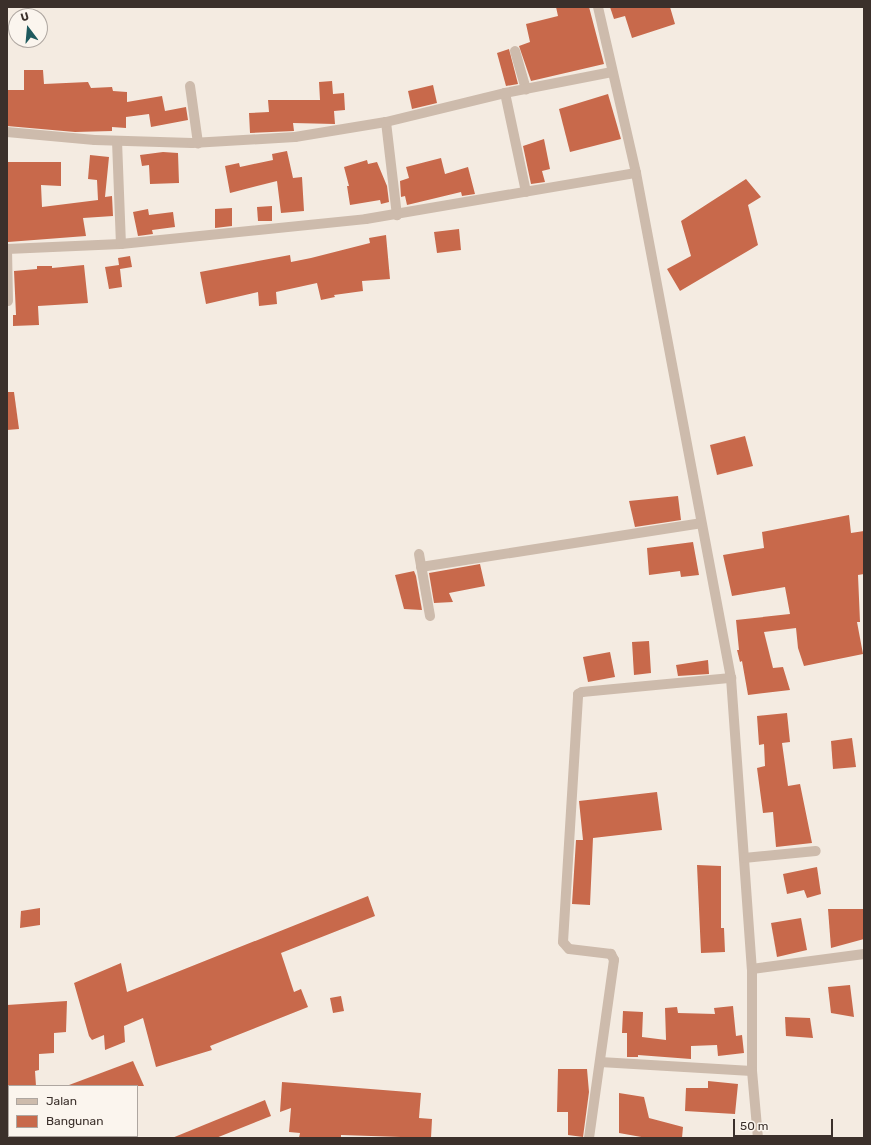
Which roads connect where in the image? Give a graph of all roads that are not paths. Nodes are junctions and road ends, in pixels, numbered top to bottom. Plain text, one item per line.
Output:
1 (598, 7) edge
2 (515, 51) dead end
3 (612, 72) junction
4 (190, 86) dead end
5 (526, 89) junction
6 (505, 93) junction
7 (386, 122) junction
8 (7, 132) edge
9 (117, 141) junction
10 (198, 143) junction
11 (636, 173) junction
12 (526, 192) junction
13 (397, 214) junction
14 (121, 244) junction
15 (7, 249) edge
16 (8, 301) dead end
17 (701, 523) junction
18 (419, 554) dead end
19 (421, 567) junction
20 (430, 616) dead end
21 (730, 678) junction
22 (816, 851) dead end
23 (744, 858) junction
24 (864, 954) edge
25 (752, 969) junction
26 (600, 1062) junction
27 (752, 1071) junction
28 (589, 1138) edge
29 (758, 1138) edge

1 - 3 street
2 - 5 street
3 - 5 street
3 - 11 street
4 - 10 street
5 - 6 street
6 - 7 street
6 - 12 street
7 - 10 street
7 - 13 street
8 - 9 street
9 - 10 street
9 - 14 street
11 - 12 street
11 - 17 street
12 - 13 street
13 - 14 street
14 - 15 street
15 - 16 street
17 - 19 street
17 - 21 street
18 - 19 street
19 - 20 street
21 - 23 street
21 - 26 street
22 - 23 street
23 - 25 street
24 - 25 street
25 - 27 street
26 - 27 street
26 - 28 street
27 - 29 street

